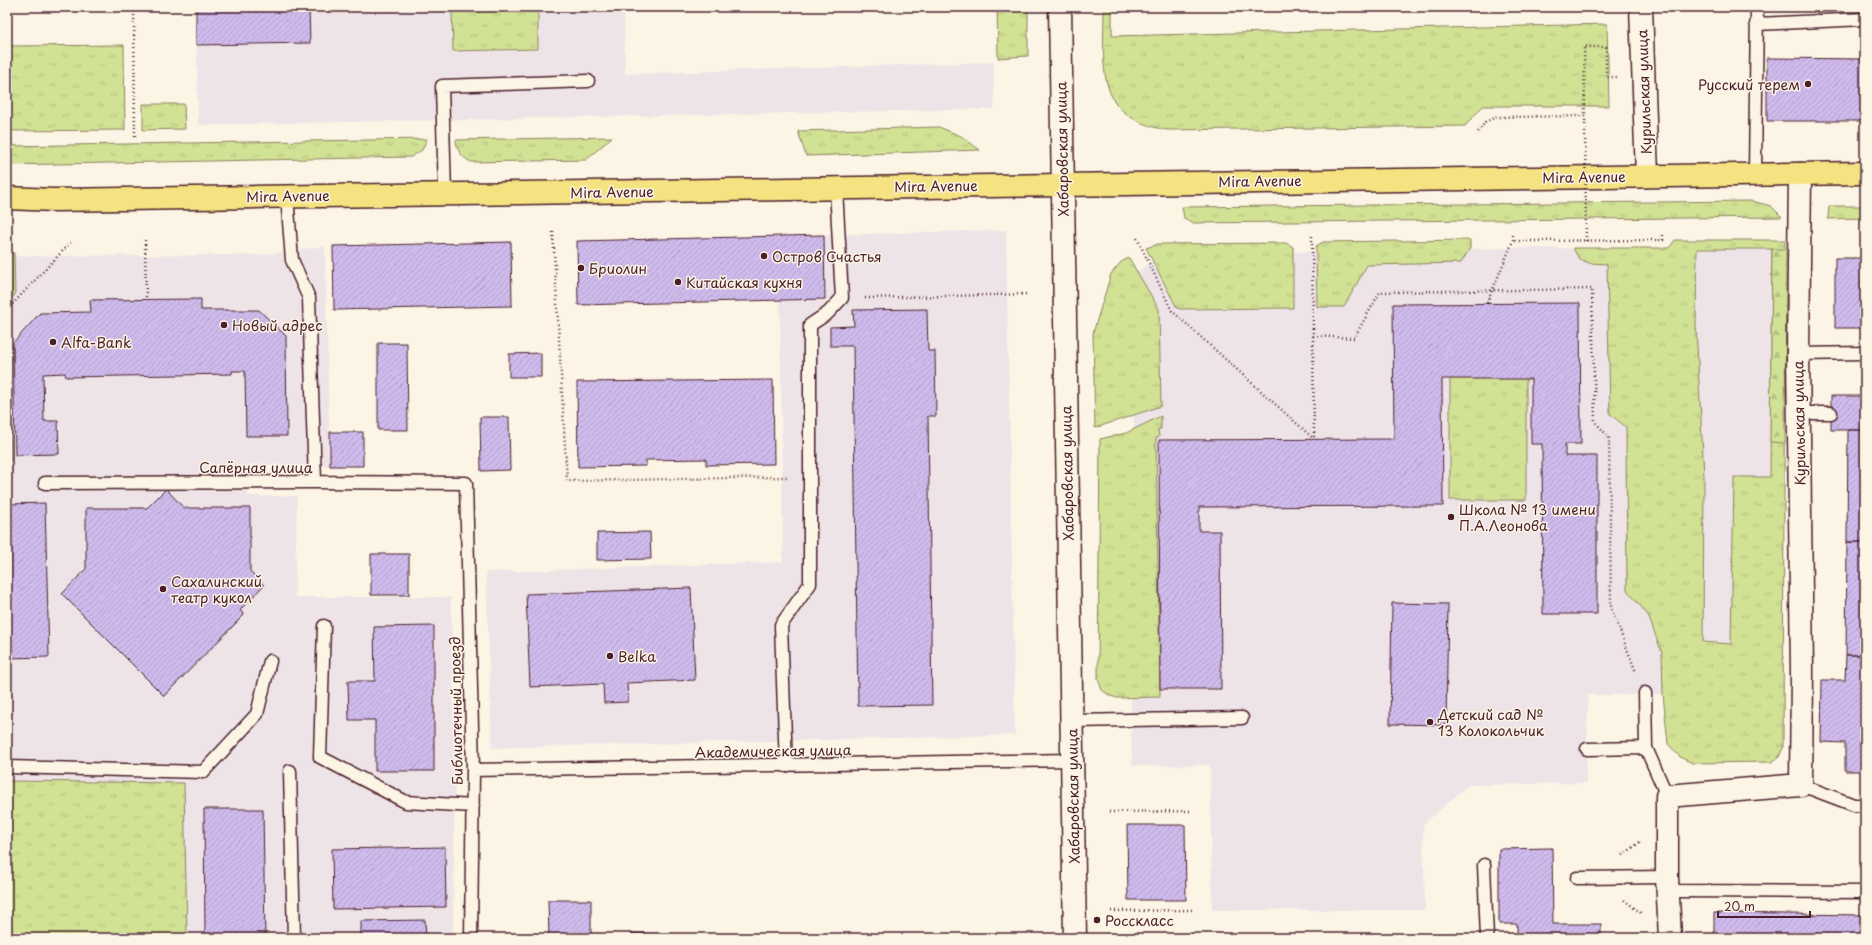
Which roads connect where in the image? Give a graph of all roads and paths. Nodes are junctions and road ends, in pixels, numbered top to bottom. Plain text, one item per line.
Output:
1 (134, 7) edge
2 (1060, 7) edge
3 (1642, 7) edge
4 (1756, 7) edge
5 (1865, 19) edge
6 (1756, 24) junction
7 (1619, 77) dead end
8 (588, 81) dead end
9 (1585, 116) junction
10 (1478, 132) dead end
11 (135, 137) dead end
12 (1865, 173) edge
13 (1800, 174) junction
14 (1755, 175) junction
15 (1647, 176) junction
16 (1063, 184) junction
17 (836, 188) junction
18 (445, 194) junction
19 (287, 196) junction
20 (7, 198) edge
21 (553, 232) dead end
22 (1513, 235) dead end
23 (1663, 235) dead end
24 (1312, 236) dead end
25 (1138, 238) dead end
26 (145, 240) dead end
27 (1513, 241) junction
28 (1586, 241) junction
29 (71, 242) dead end
30 (1492, 290) junction
31 (1029, 294) dead end
32 (842, 298) junction
33 (146, 300) dead end
34 (1487, 303) dead end
35 (7, 310) edge
36 (1313, 336) junction
37 (1865, 353) edge
38 (1798, 354) junction
39 (1800, 412) junction
40 (1831, 413) dead end
41 (810, 477) junction
42 (315, 482) junction
43 (45, 483) dead end
44 (466, 484) joint
45 (324, 626) dead end
46 (270, 661) dead end
47 (1645, 693) joint
48 (1242, 718) dead end
49 (1072, 721) junction
50 (1587, 748) dead end
51 (1646, 748) junction
52 (1072, 760) junction
53 (786, 766) junction
54 (7, 767) edge
55 (473, 770) junction
56 (290, 771) dead end
57 (1801, 785) junction
58 (1667, 796) junction
59 (473, 806) junction
60 (1865, 806) edge
61 (1192, 811) dead end
62 (1109, 812) dead end
63 (1484, 865) dead end
64 (1577, 878) dead end
65 (1667, 884) junction
66 (1865, 892) edge
67 (1194, 910) dead end
68 (1111, 911) dead end
69 (294, 938) edge
70 (472, 938) edge
71 (1075, 938) edge
72 (1487, 938) edge
73 (1670, 938) edge

1 - 11 path
2 - 16 street, Хабаровская улица
3 - 15 street, Курильская улица
4 - 6 lane
5 - 6 lane
6 - 14 lane
7 - 9 path
8 - 18 lane
9 - 10 path
9 - 28 path, bridge
12 - 13 main road, Mira Avenue
13 - 14 main road, Mira Avenue
13 - 38 street, Курильская улица
14 - 15 main road, Mira Avenue
15 - 16 main road, Mira Avenue
16 - 17 main road, Mira Avenue
16 - 49 street, Хабаровская улица
17 - 18 main road, Mira Avenue
17 - 32 lane
18 - 19 main road, Mira Avenue
19 - 20 main road, Mira Avenue
19 - 42 lane
21 - 41 path
22 - 27 path
23 - 28 path
24 - 36 path
25 - 36 path
26 - 33 path
27 - 28 path
27 - 30 path
29 - 35 path
30 - 34 path
30 - 36 path
30 - 47 path
31 - 32 path
32 - 41 lane
37 - 38 lane
38 - 39 street, Курильская улица
39 - 40 lane
39 - 57 street, Курильская улица
41 - 53 lane
42 - 43 lane, Сапёрная улица
42 - 44 lane, Сапёрная улица
44 - 55 lane, Библиотечный проезд
45 - 59 lane
46 - 54 lane
47 - 51 lane
48 - 49 lane
49 - 52 street, Хабаровская улица
50 - 51 lane
51 - 58 lane
52 - 53 lane, Академическая улица
52 - 71 street, Хабаровская улица
53 - 55 lane, Академическая улица
55 - 59 lane, Библиотечный проезд
56 - 69 lane
57 - 58 street
57 - 60 lane
58 - 65 street
59 - 70 lane, Библиотечный проезд
61 - 62 path
63 - 72 lane
64 - 65 lane
65 - 66 lane
65 - 73 street
67 - 68 path

